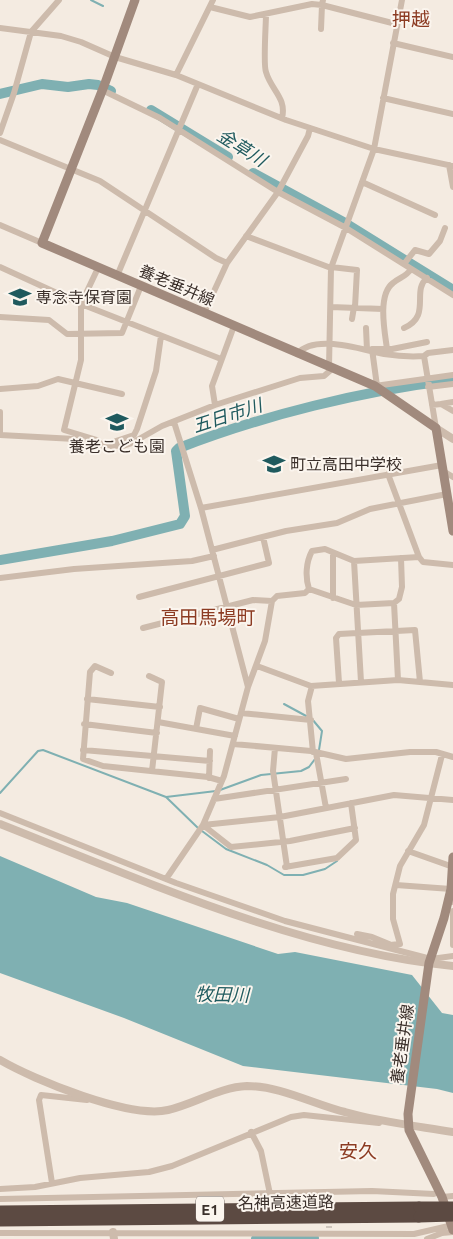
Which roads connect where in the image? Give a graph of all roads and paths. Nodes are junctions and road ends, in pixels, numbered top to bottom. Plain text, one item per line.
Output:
1 (59, 0) edge
2 (134, 0) edge
3 (213, 0) edge
4 (402, 0) edge
5 (322, 3) edge
6 (210, 7) junction
7 (266, 14) junction
8 (396, 24) junction
9 (0, 28) edge
10 (321, 29) dead end
11 (31, 32) junction
12 (393, 43) junction
13 (115, 57) junction
14 (453, 57) edge
15 (176, 75) junction
16 (198, 84) junction
17 (103, 88) junction
18 (383, 98) junction
19 (453, 114) edge
20 (282, 118) junction
21 (1, 125) edge
22 (310, 128) junction
23 (179, 130) junction
24 (0, 132) edge
25 (0, 140) edge
26 (374, 149) junction
27 (451, 166) edge
28 (72, 168) junction
29 (362, 182) junction
30 (453, 187) edge
31 (278, 192) junction
32 (145, 210) junction
33 (436, 215) dead end
34 (0, 225) edge
35 (346, 228) junction
36 (445, 228) dead end
37 (246, 236) junction
38 (42, 243) junction
39 (406, 262) junction
40 (227, 263) junction
41 (0, 267) edge
42 (98, 268) junction
43 (331, 268) junction
44 (411, 269) junction
45 (117, 276) junction
46 (427, 278) junction
47 (140, 286) junction
48 (453, 294) edge
49 (81, 304) junction
50 (355, 306) junction
51 (330, 307) junction
52 (384, 309) junction
53 (204, 313) junction
54 (0, 317) edge
55 (352, 319) dead end
56 (126, 322) junction
57 (234, 326) junction
58 (366, 328) dead end
59 (404, 328) dead end
60 (81, 334) junction
61 (161, 336) junction
62 (427, 342) dead end
63 (330, 344) junction
64 (387, 349) junction
65 (369, 350) junction
66 (453, 350) edge
67 (297, 354) junction
68 (424, 356) junction
69 (221, 360) junction
70 (331, 368) junction
71 (453, 375) edge
72 (427, 378) junction
73 (76, 383) junction
74 (453, 384) edge
75 (428, 388) junction
76 (0, 389) edge
77 (380, 389) junction
78 (122, 394) dead end
79 (453, 402) edge
80 (441, 404) junction
81 (215, 405) junction
82 (432, 405) junction
83 (453, 411) edge
84 (0, 412) edge
85 (174, 422) junction
86 (436, 428) junction
87 (453, 439) edge
88 (103, 446) junction
89 (111, 446) junction
90 (442, 468) junction
91 (388, 474) junction
92 (453, 477) edge
93 (447, 494) junction
94 (397, 503) junction
95 (202, 508) junction
96 (453, 531) edge
97 (263, 537) junction
98 (333, 552) junction
99 (213, 553) junction
100 (419, 557) junction
101 (401, 558) junction
102 (354, 561) junction
103 (453, 565) edge
104 (220, 577) junction
105 (0, 578) edge
106 (309, 589) junction
107 (139, 597) dead end
108 (333, 598) junction
109 (272, 602) junction
110 (394, 604) junction
111 (356, 605) junction
112 (228, 607) junction
113 (143, 628) dead end
114 (395, 630) junction
115 (357, 633) junction
116 (257, 666) junction
117 (111, 673) dead end
118 (149, 676) dead end
119 (398, 680) junction
120 (361, 682) junction
121 (420, 682) junction
122 (339, 683) junction
123 (453, 685) edge
124 (312, 686) junction
125 (248, 687) junction
126 (87, 699) junction
127 (160, 707) junction
128 (240, 716) junction
129 (311, 720) junction
130 (158, 722) junction
131 (84, 724) junction
132 (196, 729) junction
133 (157, 733) junction
134 (235, 736) junction
135 (233, 744) junction
136 (275, 748) junction
137 (83, 750) junction
138 (210, 751) dead end
139 (315, 752) junction
140 (442, 755) junction
141 (155, 757) junction
142 (453, 757) edge
143 (210, 760) junction
144 (152, 770) junction
145 (209, 778) junction
146 (346, 779) dead end
147 (222, 782) junction
148 (321, 783) junction
149 (276, 791) junction
150 (432, 799) junction
151 (214, 800) junction
152 (453, 800) edge
153 (351, 804) junction
154 (326, 808) junction
155 (0, 813) edge
156 (280, 817) junction
157 (0, 824) edge
158 (203, 825) junction
159 (355, 828) junction
160 (282, 842) junction
161 (408, 851) junction
162 (453, 857) edge
163 (453, 867) edge
164 (166, 879) junction
165 (396, 885) junction
166 (451, 889) junction
167 (453, 902) edge
168 (453, 911) edge
169 (357, 934) dead end
170 (452, 935) edge
171 (453, 945) edge
172 (389, 946) junction
173 (453, 956) edge
174 (430, 961) junction
175 (453, 966) edge
176 (0, 1060) edge
177 (98, 1100) junction
178 (393, 1122) junction
179 (408, 1124) junction
180 (251, 1132) junction
181 (453, 1132) edge
182 (52, 1184) junction
183 (20, 1188) junction
184 (0, 1189) edge
185 (329, 1192) junction
186 (270, 1194) junction
187 (440, 1194) junction
188 (453, 1196) edge
189 (0, 1199) edge
190 (329, 1199) tunnel mouth
191 (22, 1202) junction
192 (453, 1207) edge
193 (0, 1211) edge
194 (419, 1212) junction
195 (0, 1221) edge
196 (184, 1224) dead end
197 (453, 1226) edge
198 (184, 1232) junction
199 (0, 1233) edge
200 (114, 1236) edge
201 (245, 1236) edge
202 (321, 1236) edge
203 (393, 1236) edge
204 (427, 1239) edge

1 - 11 street
2 - 13 main road
3 - 6 street
4 - 8 street
5 - 7 street
5 - 8 street
5 - 10 street
6 - 7 street
6 - 15 street
7 - 20 street
8 - 12 street
9 - 11 street
11 - 13 street
11 - 21 street
12 - 14 street
12 - 18 street
13 - 15 street
13 - 17 main road
15 - 16 street
16 - 20 street
16 - 23 street
17 - 23 street
17 - 28 main road
18 - 19 street
18 - 26 street
20 - 22 street
21 - 24 street
22 - 26 street
22 - 31 street
23 - 31 street
23 - 32 street
25 - 28 street
26 - 27 street
26 - 29 street
27 - 30 street
28 - 32 street
28 - 38 main road
29 - 33 street
29 - 35 street
31 - 35 street
31 - 37 street
32 - 40 street
32 - 45 street
34 - 38 street
35 - 39 street
35 - 43 street
36 - 39 street
37 - 40 street
37 - 43 street
38 - 42 main road, 養老垂井線
39 - 44 street
40 - 53 street
41 - 49 street
42 - 45 main road, 養老垂井線
42 - 49 street
43 - 50 street
43 - 51 street
44 - 46 street
44 - 52 street
45 - 47 main road, 養老垂井線
46 - 48 street
46 - 59 street
47 - 53 main road, 養老垂井線
47 - 56 street
49 - 56 street
49 - 60 street
50 - 51 street
50 - 52 street
50 - 55 street
51 - 63 street
52 - 64 street
53 - 57 main road, 養老垂井線
54 - 60 street
56 - 60 street
56 - 61 street
57 - 67 main road, 養老垂井線
57 - 69 street
58 - 65 street
60 - 73 street
61 - 69 street
61 - 89 street
62 - 64 street
63 - 65 street
63 - 67 street
63 - 70 street
64 - 65 street
65 - 68 street
65 - 77 street
66 - 68 street
67 - 70 main road, 養老垂井線
68 - 72 street
69 - 81 street
70 - 77 main road, 養老垂井線
70 - 81 street
71 - 72 street
72 - 75 street
72 - 77 street
73 - 76 street
73 - 78 street
73 - 88 street
74 - 75 street
75 - 82 street
77 - 86 main road, 養老垂井線
79 - 80 street
80 - 82 street
80 - 83 street
81 - 85 street
82 - 86 street
84 - 88 street
85 - 89 street
85 - 95 street
86 - 87 street
86 - 90 main road
88 - 89 street
90 - 91 street
90 - 92 street
90 - 93 main road
91 - 94 street
91 - 95 street
93 - 94 street
93 - 96 main road
94 - 97 street
94 - 100 street
95 - 99 street
97 - 99 street
97 - 104 street
98 - 102 street
98 - 106 street
98 - 108 street
99 - 104 street
99 - 105 street
100 - 101 street
100 - 103 street
101 - 102 street
101 - 110 street
102 - 111 street
104 - 107 street
104 - 112 street
106 - 108 street
106 - 109 street
108 - 111 street
109 - 112 street
109 - 116 street
110 - 111 street
110 - 114 street
111 - 115 street
112 - 113 street
112 - 125 street
114 - 115 street
114 - 119 street
114 - 121 street
115 - 120 street
115 - 122 street
116 - 124 street
116 - 125 street
117 - 126 street
118 - 127 street
119 - 120 street
119 - 121 street
120 - 122 street
121 - 123 street
122 - 124 street
124 - 129 street
125 - 128 street
126 - 127 street
126 - 131 street
127 - 130 street
128 - 129 street
128 - 132 street
128 - 134 street
129 - 139 street
130 - 132 street
130 - 133 street
131 - 133 street
131 - 137 street
132 - 134 street
133 - 141 street
134 - 135 street
135 - 136 street
135 - 147 street
136 - 139 street
136 - 149 street
137 - 141 street
137 - 144 street
138 - 143 street
139 - 140 street
139 - 148 street
140 - 142 street
140 - 150 street
141 - 143 street
141 - 144 street
143 - 145 street
144 - 145 street
145 - 147 street
146 - 148 street
147 - 151 street
148 - 149 street
148 - 154 street
149 - 151 street
149 - 156 street
150 - 152 street
150 - 153 street
150 - 161 street
151 - 158 street
153 - 154 street
153 - 159 street
154 - 156 street
155 - 164 street
156 - 158 street
156 - 160 street
157 - 174 street
158 - 160 street
158 - 164 street
159 - 160 street
159 - 160 street
161 - 163 street
161 - 165 street
162 - 163 main road, 養老垂井線
163 - 166 main road, 養老垂井線
164 - 172 street
165 - 166 street
165 - 172 street
166 - 167 street
166 - 174 main road, 養老垂井線
168 - 170 street
169 - 172 street
170 - 171 street
172 - 174 street
173 - 174 street
174 - 175 street
174 - 179 main road, 養老垂井線
176 - 177 street
177 - 178 street
177 - 182 street
178 - 179 street
178 - 180 street
179 - 181 street
179 - 187 main road, 養老垂井線
180 - 182 street
180 - 186 street
182 - 183 street
183 - 184 street
183 - 191 street
185 - 186 street
185 - 187 street
185 - 190 street
186 - 191 street
187 - 188 street
187 - 197 main road, 養老垂井線
189 - 191 street
192 - 194 highway, 名神高速道路 / E1, bridge
193 - 194 highway, 名神高速道路 / E1
194 - 195 highway, 名神高速道路 / E1
194 - 197 highway, 名神高速道路 / E1, bridge
196 - 198 street
197 - 203 street
197 - 204 street
198 - 200 street
198 - 201 street
199 - 200 street
201 - 202 street
202 - 203 street

